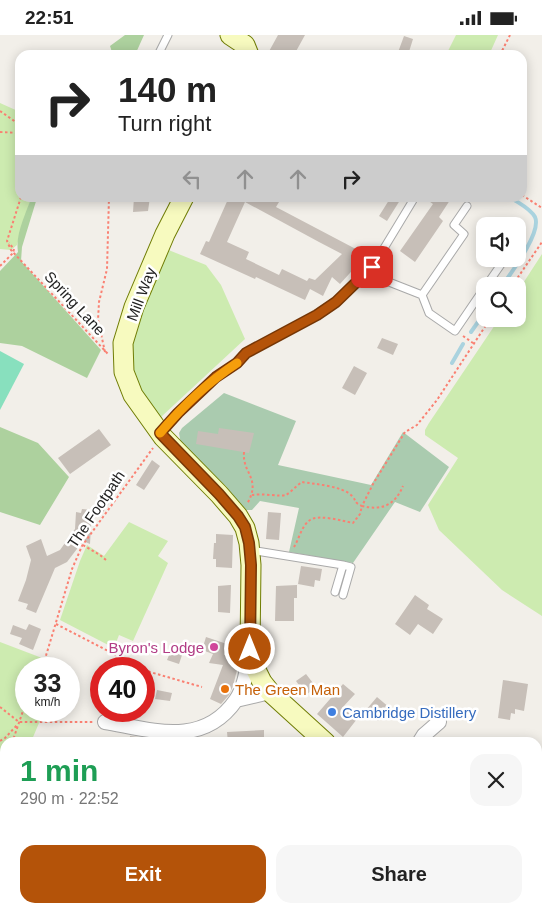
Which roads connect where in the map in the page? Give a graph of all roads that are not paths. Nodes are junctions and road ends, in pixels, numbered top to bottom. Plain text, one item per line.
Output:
1 (168, 35) edge
2 (230, 35) edge
3 (160, 50) edge
4 (247, 50) edge
5 (182, 202) edge
6 (412, 202) edge
7 (467, 206) dead end
8 (366, 273) junction
9 (422, 295) junction
10 (476, 300) edge
11 (162, 435) junction
12 (250, 550) junction
13 (339, 594) dead end
14 (250, 649) junction
15 (270, 692) junction
16 (236, 700) junction
17 (105, 722) dead end
18 (439, 722) dead end
19 (318, 737) edge
20 (423, 737) edge

1 - 3 lane
2 - 4 street
5 - 11 street, Mill Way
6 - 8 lane
7 - 9 lane
8 - 9 lane
8 - 11 lane
9 - 10 lane
11 - 12 street, Mill Way
12 - 13 lane
12 - 14 street
14 - 15 street
14 - 16 street
15 - 16 street
15 - 19 street
16 - 17 street
18 - 20 street

